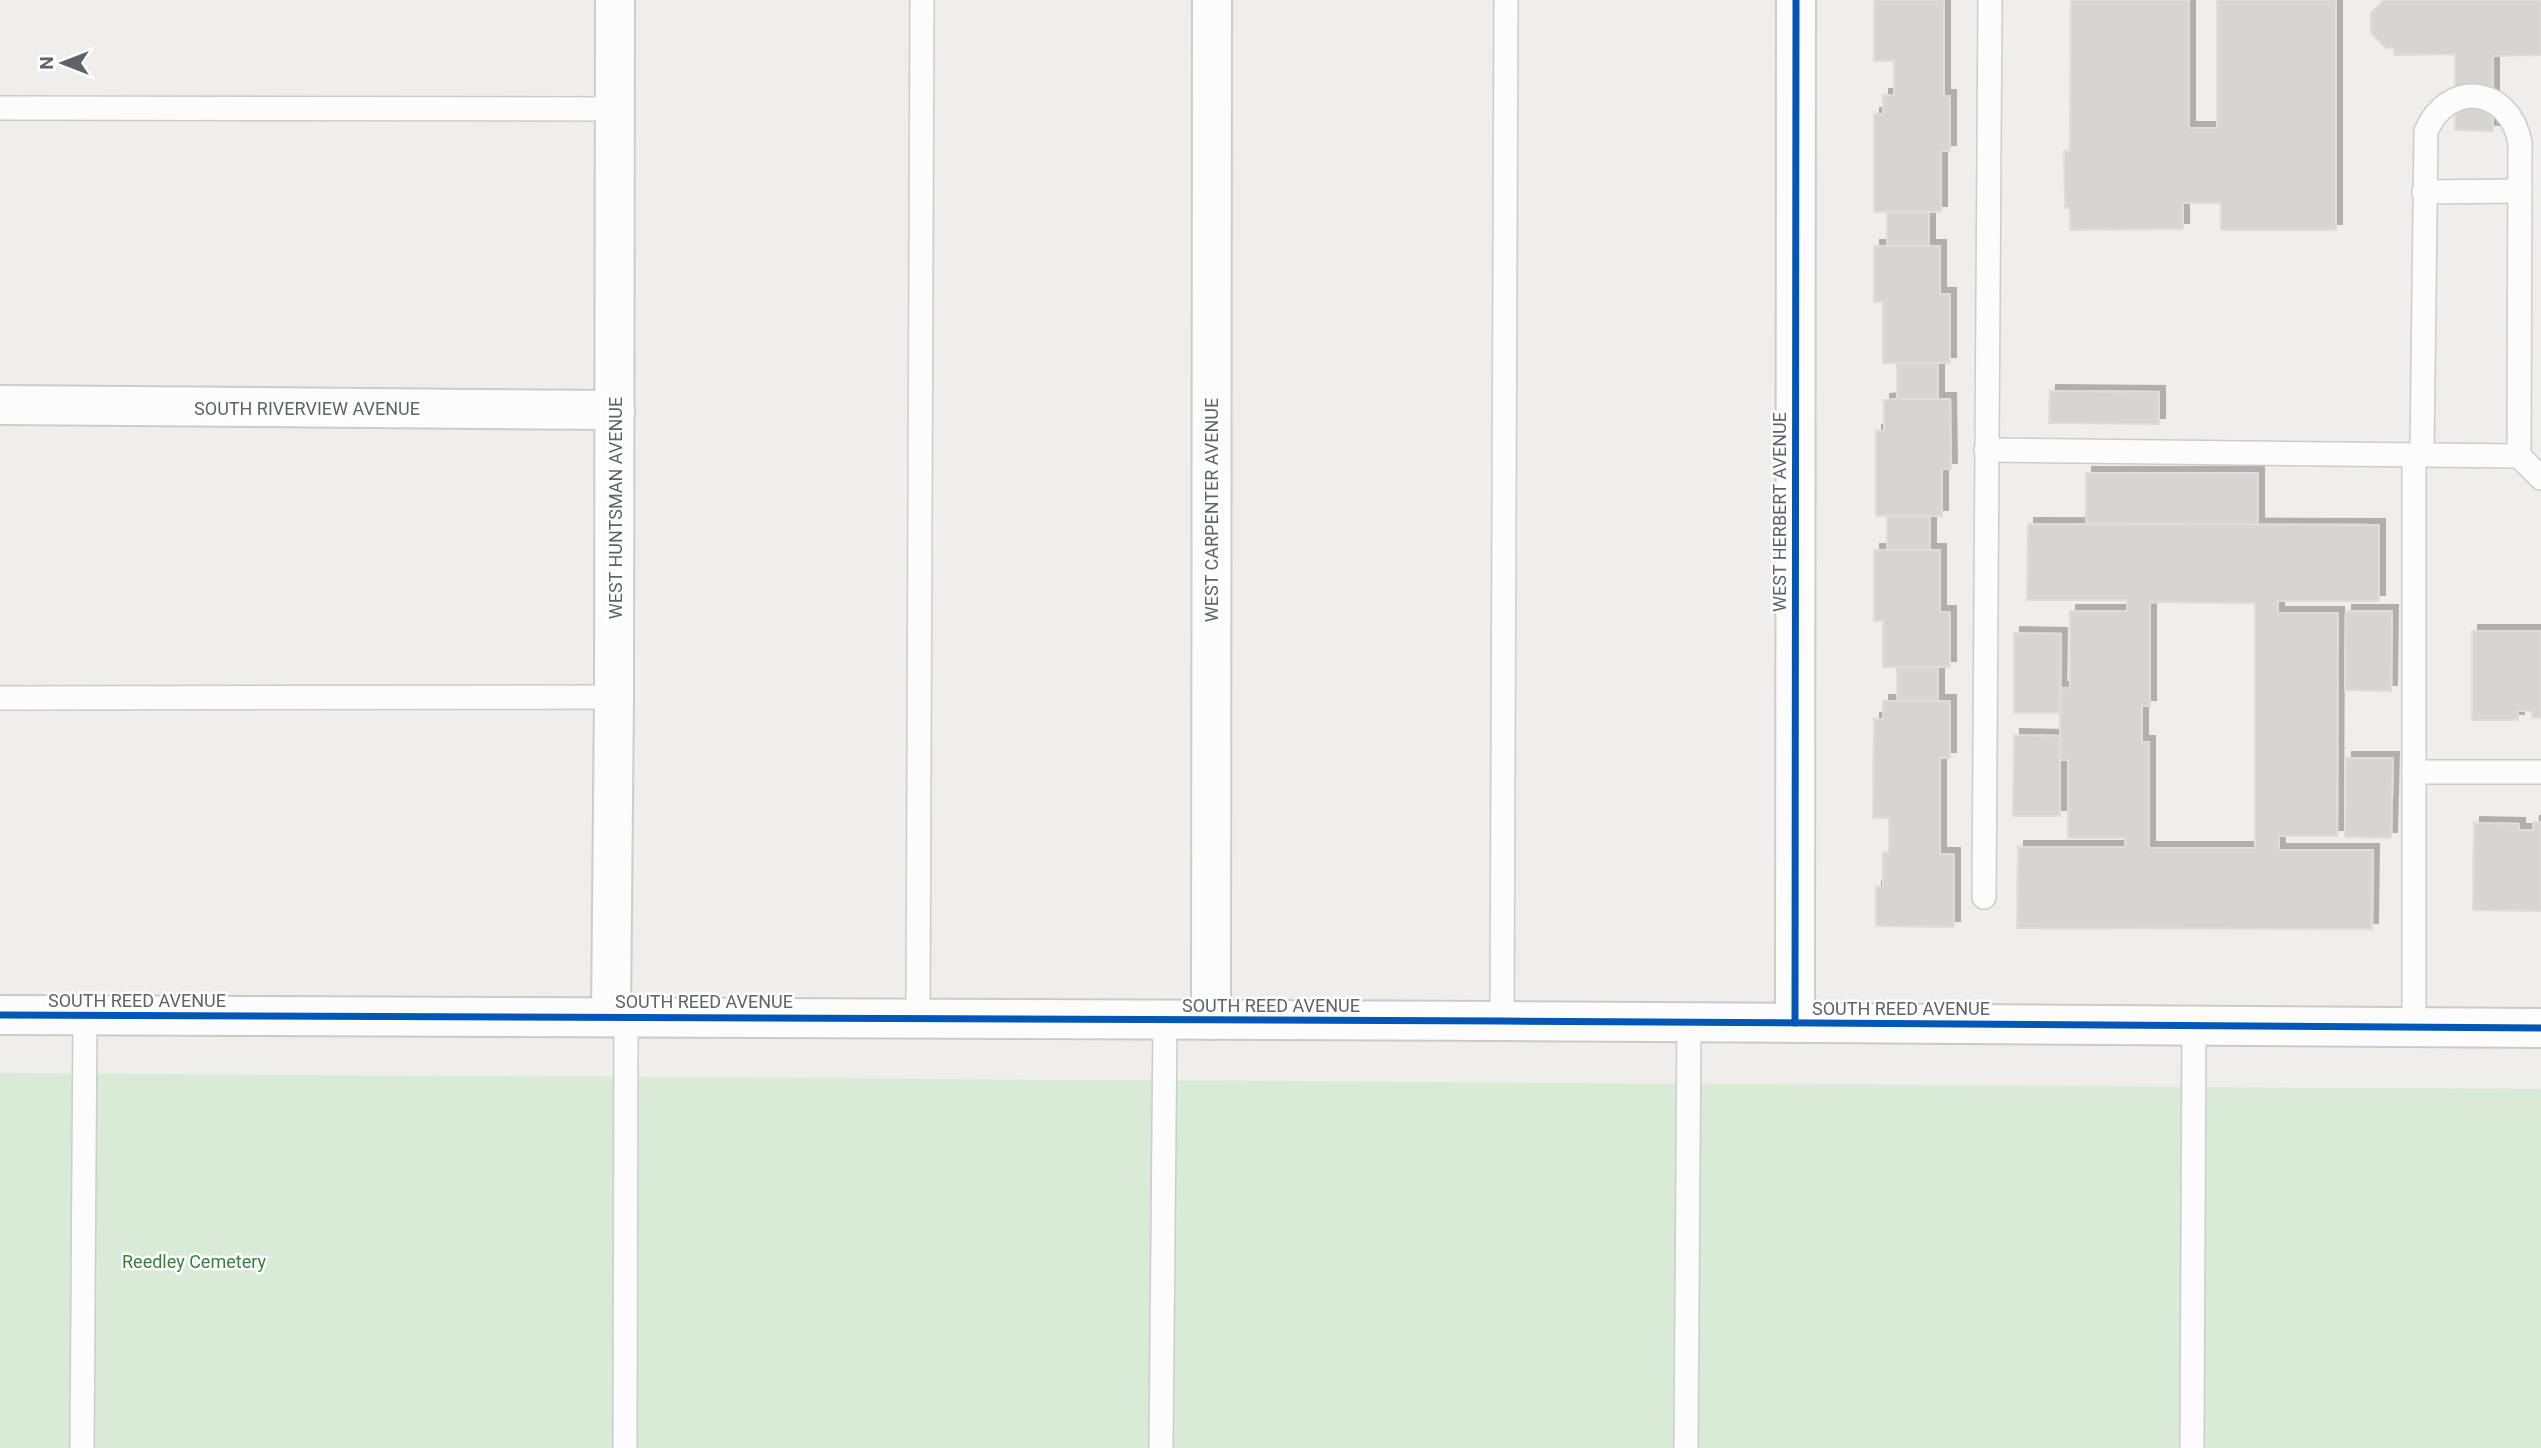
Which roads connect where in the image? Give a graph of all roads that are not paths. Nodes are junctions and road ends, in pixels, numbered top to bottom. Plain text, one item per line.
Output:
1 (615, 0) edge
2 (922, 0) edge
3 (1212, 0) edge
4 (1506, 0) edge
5 (1796, 0) edge
6 (1990, 0) edge
7 (0, 108) edge
8 (616, 109) junction
9 (2520, 191) junction
10 (2424, 192) junction
11 (0, 405) edge
12 (615, 410) junction
13 (1986, 450) junction
14 (2418, 455) junction
15 (2519, 456) junction
16 (2541, 478) edge
17 (614, 697) junction
18 (0, 698) edge
19 (2414, 772) junction
20 (2541, 772) edge
21 (1984, 897) dead end
22 (0, 1015) edge
23 (85, 1015) junction
24 (619, 1017) junction
25 (918, 1019) junction
26 (1165, 1020) junction
27 (1211, 1020) junction
28 (1502, 1021) junction
29 (1689, 1023) junction
30 (1795, 1023) junction
31 (2194, 1026) junction
32 (2414, 1027) junction
33 (2541, 1028) edge
34 (82, 1448) edge
35 (625, 1448) edge
36 (1161, 1448) edge
37 (1686, 1448) edge
38 (2192, 1448) edge

1 - 8 street, WEST HUNTSMAN AVENUE
2 - 25 lane
3 - 27 street, WEST CARPENTER AVENUE
4 - 28 lane
5 - 30 street, WEST HERBERT AVENUE
6 - 13 lane
7 - 8 lane
8 - 12 street, WEST HUNTSMAN AVENUE
9 - 10 lane
9 - 10 lane
9 - 15 lane
10 - 14 lane
11 - 12 street, SOUTH RIVERVIEW AVENUE
12 - 17 street, WEST HUNTSMAN AVENUE
13 - 14 lane
13 - 21 lane
14 - 15 lane
14 - 19 lane
15 - 16 lane
17 - 18 lane
17 - 24 street, WEST HUNTSMAN AVENUE
19 - 20 lane
19 - 32 lane
22 - 23 street, SOUTH REED AVENUE
23 - 24 street, SOUTH REED AVENUE
23 - 34 lane
24 - 25 street, SOUTH REED AVENUE
24 - 35 lane
25 - 26 street, SOUTH REED AVENUE
26 - 27 street, SOUTH REED AVENUE
26 - 36 lane
27 - 28 street, SOUTH REED AVENUE
28 - 29 street, SOUTH REED AVENUE
29 - 30 street, SOUTH REED AVENUE
29 - 37 lane
30 - 31 street, SOUTH REED AVENUE
31 - 32 street, SOUTH REED AVENUE
31 - 38 lane
32 - 33 street, SOUTH REED AVENUE

